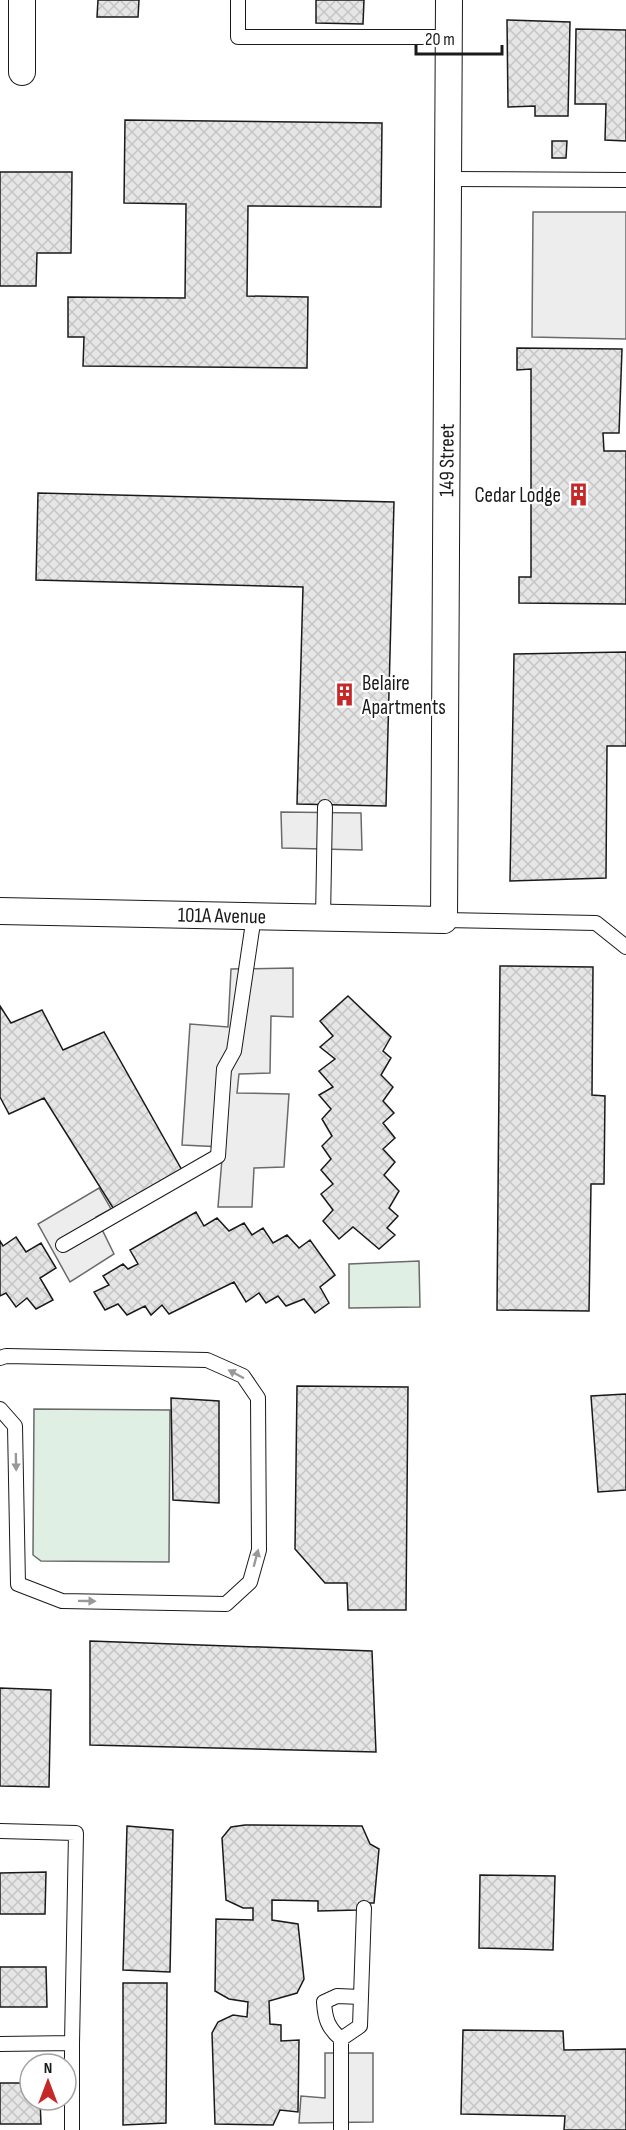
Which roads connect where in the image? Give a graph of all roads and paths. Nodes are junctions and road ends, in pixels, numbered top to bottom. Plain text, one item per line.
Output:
1 (22, 0) edge
2 (238, 0) edge
3 (449, 0) edge
4 (448, 37) junction
5 (22, 72) dead end
6 (448, 179) junction
7 (626, 180) edge
8 (325, 807) dead end
9 (0, 911) edge
10 (254, 916) junction
11 (323, 918) junction
12 (444, 920) junction
13 (626, 947) edge
14 (63, 1245) dead end
15 (0, 1358) edge
16 (0, 1409) edge
17 (0, 1831) edge
18 (364, 1908) dead end
19 (361, 1997) junction
20 (342, 2039) junction
21 (72, 2043) junction
22 (0, 2044) edge
23 (72, 2130) edge
24 (342, 2130) edge

1 - 5 street
2 - 4 lane
3 - 4 street, 149 Street
4 - 6 street, 149 Street
6 - 7 lane
6 - 12 street, 149 Street
8 - 11 lane
9 - 10 street, 101A Avenue
10 - 11 street, 101A Avenue
10 - 14 lane
11 - 12 street, 101A Avenue
12 - 13 lane
16 -> 15 lane
17 - 21 lane
18 - 19 lane
19 - 20 lane
19 - 20 lane
20 - 24 lane
21 - 22 lane
21 - 23 lane

